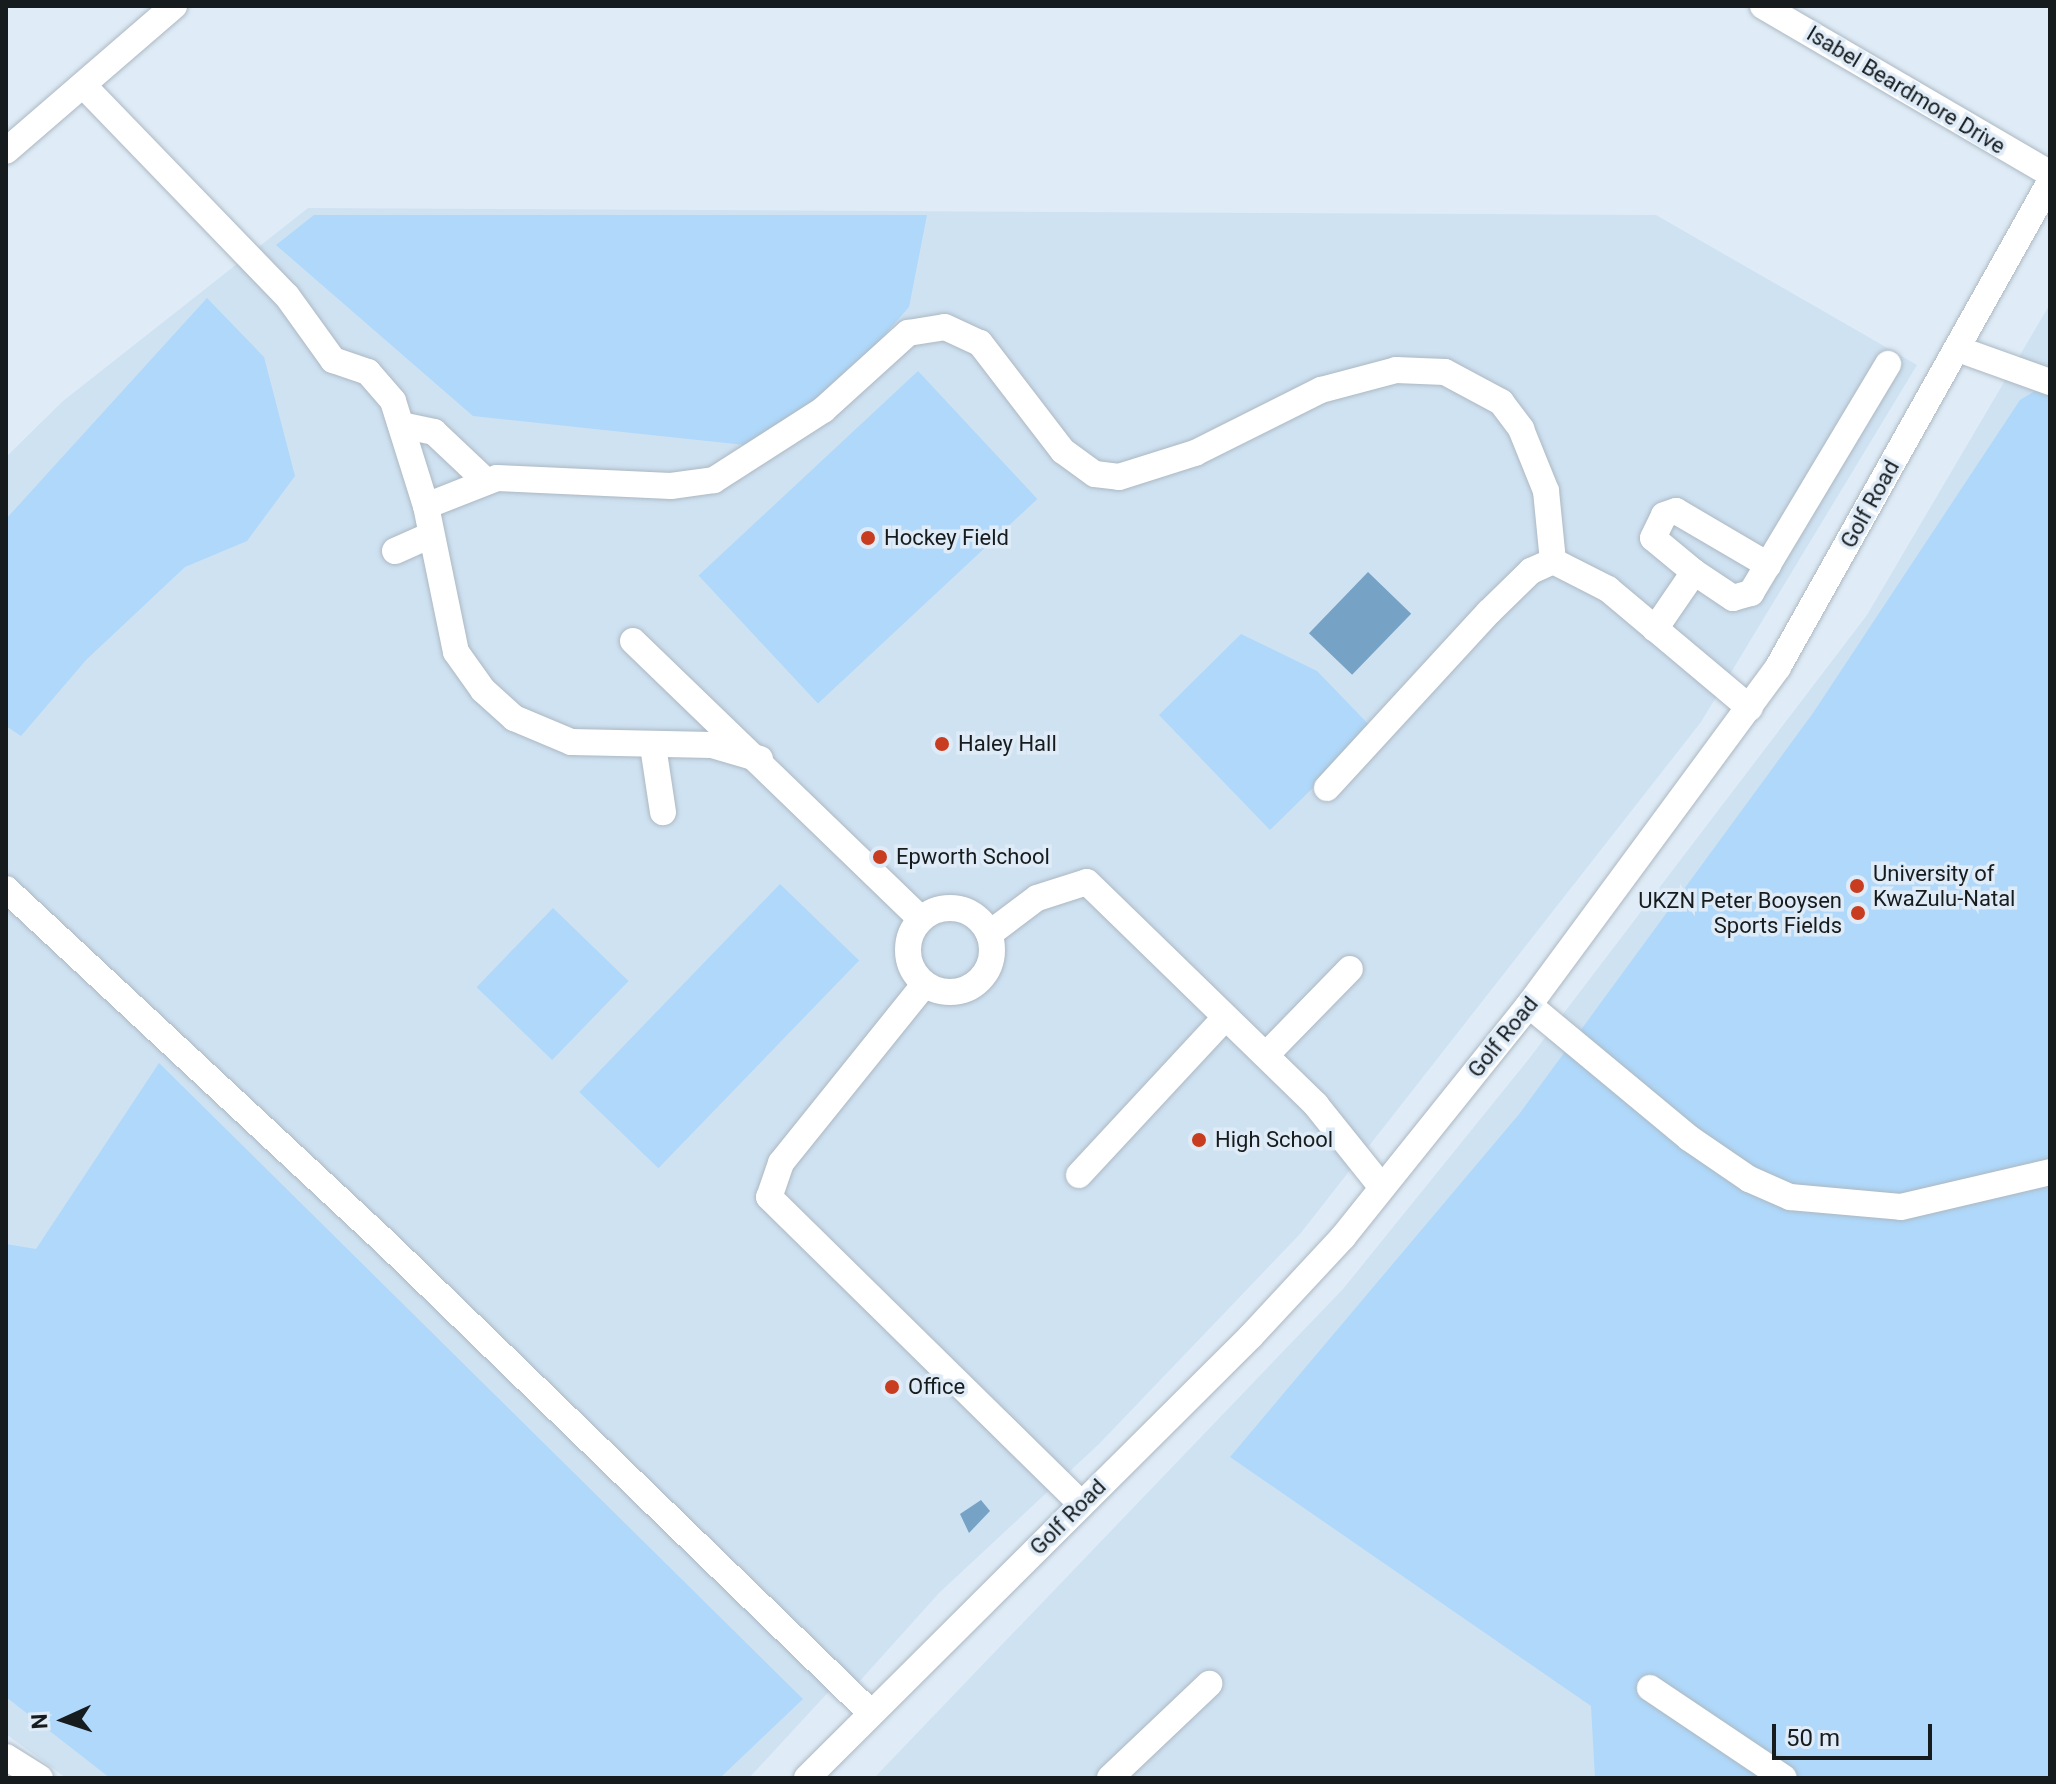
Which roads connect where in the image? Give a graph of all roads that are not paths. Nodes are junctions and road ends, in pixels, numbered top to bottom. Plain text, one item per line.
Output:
1 (174, 6) edge
2 (1763, 6) edge
3 (83, 85) junction
4 (6, 151) edge
5 (2050, 174) edge
6 (2050, 182) edge
7 (1958, 349) junction
8 (1888, 364) dead end
9 (2050, 382) edge
10 (401, 425) junction
11 (486, 481) junction
12 (426, 506) junction
13 (431, 535) junction
14 (395, 551) dead end
15 (1553, 561) junction
16 (1768, 565) junction
17 (1694, 572) junction
18 (1655, 629) junction
19 (633, 641) dead end
20 (1750, 708) junction
21 (653, 746) junction
22 (760, 759) junction
23 (1327, 788) dead end
24 (663, 812) dead end
25 (6, 889) edge
26 (921, 919) junction
27 (989, 934) junction
28 (1350, 969) dead end
29 (924, 985) junction
30 (1529, 1005) junction
31 (1224, 1019) junction
32 (1266, 1055) junction
33 (2050, 1172) edge
34 (1079, 1175) dead end
35 (1380, 1185) junction
36 (1081, 1504) junction
37 (1209, 1684) dead end
38 (1650, 1688) dead end
39 (871, 1713) junction
40 (6, 1757) edge
41 (40, 1778) edge
42 (808, 1778) edge
43 (1110, 1778) edge
44 (1784, 1778) edge

1 - 3 street
2 - 5 street, Isabel Beardmore Drive
3 - 4 street
3 - 10 street
6 - 7 street, Golf Road
7 - 9 street
7 - 20 street, Golf Road
8 - 16 street
10 - 11 street
10 - 12 street
11 - 12 street
11 - 15 street
12 - 13 street
13 - 14 street
13 - 21 street
15 - 18 street
15 - 23 street
16 - 17 street
16 - 17 street
17 - 18 street
18 - 20 street
19 - 22 street
20 - 30 street, Golf Road
21 - 22 street
21 - 24 street
22 - 26 street
25 - 39 street
26 - 27 street
26 - 29 street
27 - 29 street
27 - 31 street
28 - 32 street
29 - 36 street
30 - 33 street
30 - 35 street, Golf Road
31 - 32 street
31 - 34 street
32 - 35 street
35 - 36 street, Golf Road
36 - 39 street, Golf Road
37 - 43 street
38 - 44 street
39 - 42 street, Golf Road
40 - 41 street

